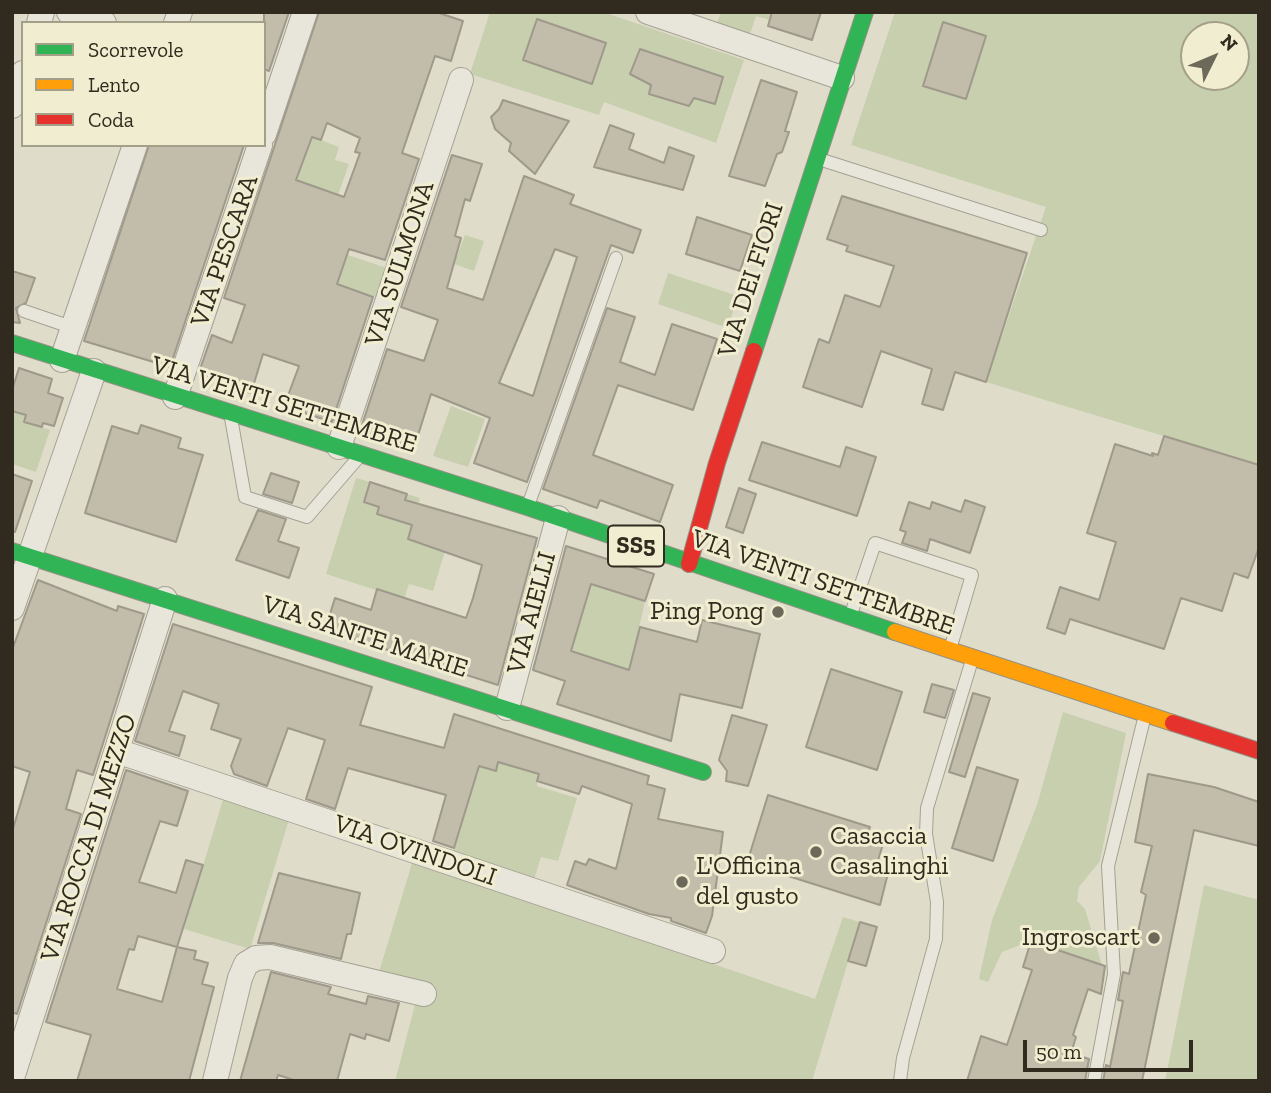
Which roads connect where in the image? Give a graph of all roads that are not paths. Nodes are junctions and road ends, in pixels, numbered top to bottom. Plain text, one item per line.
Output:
1 (69, 12) edge
2 (305, 12) edge
3 (648, 12) edge
4 (865, 12) edge
5 (98, 21) edge
6 (842, 78) junction
7 (21, 79) edge
8 (461, 80) dead end
9 (12, 106) edge
10 (266, 128) edge
11 (134, 147) edge
12 (259, 147) edge
13 (816, 158) junction
14 (1041, 230) dead end
15 (616, 258) dead end
16 (24, 311) dead end
17 (74, 328) junction
18 (12, 343) edge
19 (62, 360) junction
20 (94, 371) junction
21 (176, 397) junction
22 (231, 414) junction
23 (350, 451) junction
24 (527, 507) junction
25 (558, 518) junction
26 (21, 554) edge
27 (689, 564) junction
28 (164, 599) junction
29 (12, 608) edge
30 (850, 618) junction
31 (949, 652) junction
32 (972, 659) junction
33 (507, 708) junction
34 (1145, 715) junction
35 (117, 751) junction
36 (1259, 751) edge
37 (703, 772) dead end
38 (713, 951) dead end
39 (424, 994) dead end
40 (12, 1078) edge
41 (215, 1081) edge
42 (901, 1081) edge
43 (1094, 1081) edge

1 - 5 street
2 - 10 street
3 - 6 street
4 - 6 main road, VIA DEI FIORI
6 - 13 main road, VIA DEI FIORI
7 - 9 street
8 - 23 street, VIA SULMONA
11 - 17 street
12 - 21 street, VIA PESCARA
13 - 14 lane
13 - 27 main road, VIA DEI FIORI
15 - 24 lane
16 - 17 lane
17 - 19 street
18 - 19 main road, VIA VENTI SETTEMBRE / SS5
19 - 20 main road, VIA VENTI SETTEMBRE / SS5
20 - 21 main road, VIA VENTI SETTEMBRE / SS5
20 - 26 street
21 - 22 main road, VIA VENTI SETTEMBRE / SS5
22 - 23 main road, VIA VENTI SETTEMBRE / SS5
22 - 23 lane
23 - 24 main road, VIA VENTI SETTEMBRE / SS5
24 - 25 main road, VIA VENTI SETTEMBRE / SS5
25 - 27 main road, VIA VENTI SETTEMBRE / SS5
25 - 33 street, VIA AIELLI
26 - 28 main road, VIA SANTE MARIE
26 - 29 street
27 - 30 main road, VIA VENTI SETTEMBRE / SS5
28 - 33 main road, VIA SANTE MARIE
28 - 35 street, VIA ROCCA DI MEZZO
30 - 31 main road, VIA VENTI SETTEMBRE / SS5
30 - 31 lane
31 - 32 main road, VIA VENTI SETTEMBRE / SS5
32 - 34 main road, VIA VENTI SETTEMBRE / SS5
32 - 42 lane
33 - 37 main road, VIA SANTE MARIE
34 - 36 main road, VIA VENTI SETTEMBRE / SS5
34 - 43 lane
35 - 38 street, VIA OVINDOLI
35 - 40 street, VIA ROCCA DI MEZZO
39 - 41 street

